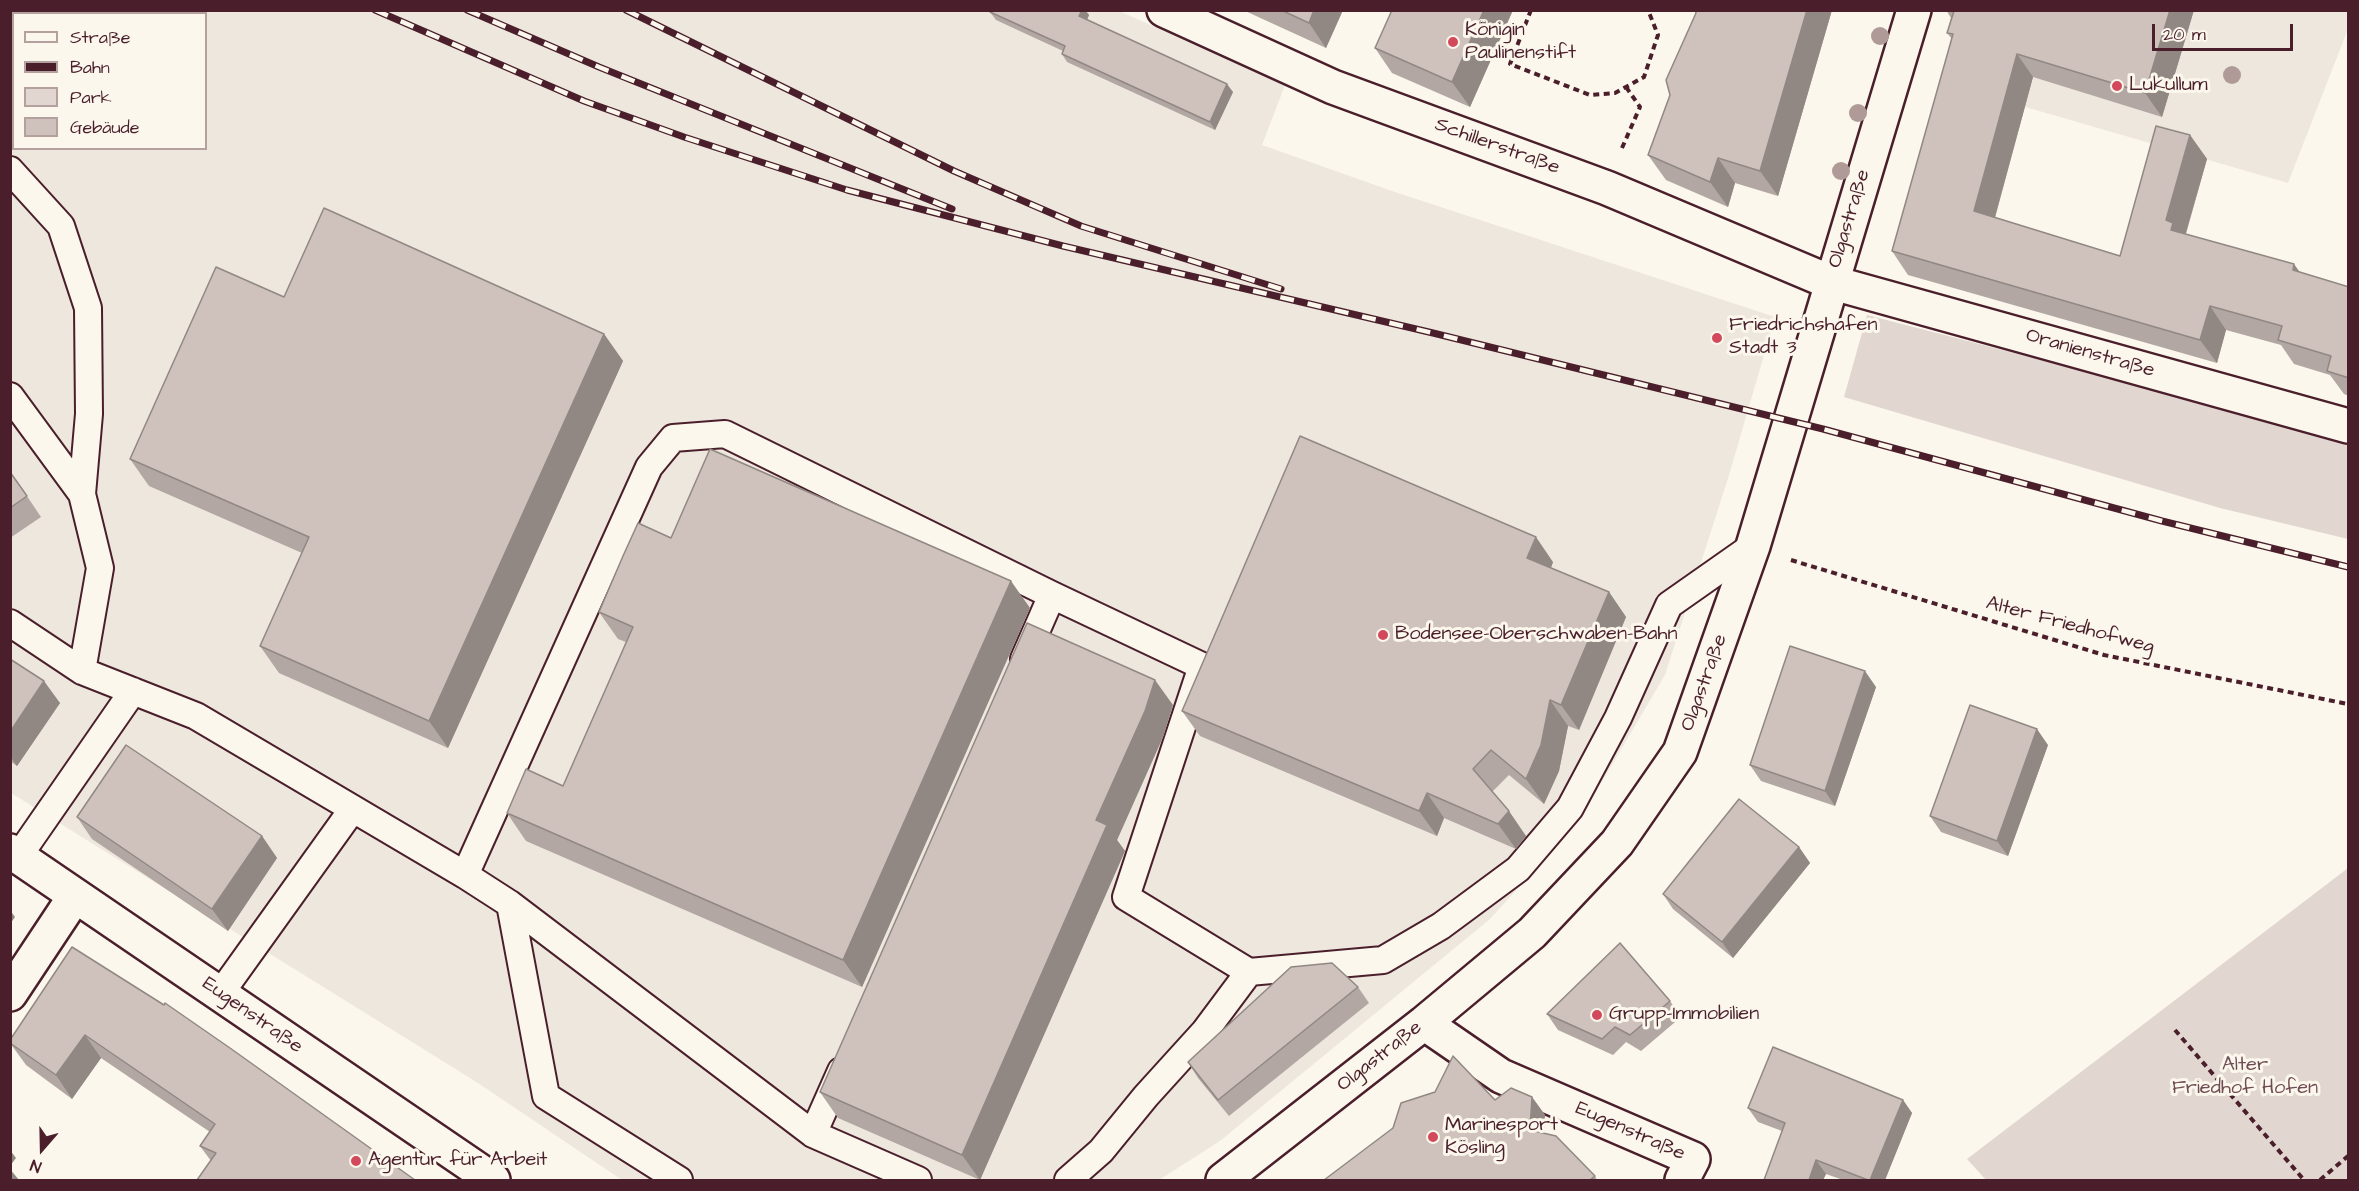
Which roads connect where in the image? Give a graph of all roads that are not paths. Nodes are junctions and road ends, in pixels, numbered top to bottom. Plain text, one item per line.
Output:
1 (1164, 10) edge
2 (1914, 10) edge
3 (10, 170) edge
4 (1830, 282) junction
5 (10, 396) edge
6 (2349, 426) edge
7 (82, 494) junction
8 (1753, 546) junction
9 (1052, 595) junction
10 (10, 623) edge
11 (82, 671) junction
12 (1014, 682) edge
13 (133, 691) junction
14 (352, 810) junction
15 (14, 854) edge
16 (465, 875) junction
17 (75, 896) junction
18 (510, 904) junction
19 (1249, 972) junction
20 (10, 994) edge
21 (220, 994) junction
22 (1424, 1023) junction
23 (852, 1048) edge
24 (813, 1134) junction
25 (493, 1180) edge
26 (679, 1180) edge
27 (918, 1180) edge
28 (1068, 1180) edge
29 (1223, 1180) edge
30 (1682, 1180) edge

1 - 4 street, Schillerstraße
2 - 4 street, Olgastraße
3 - 7 lane
4 - 6 street, Oranienstraße
4 - 8 street, Olgastraße
5 - 7 lane
7 - 11 lane
8 - 19 lane
8 - 22 street, Olgastraße
9 - 12 lane
9 - 16 lane
9 - 19 lane
10 - 11 lane
11 - 13 lane
13 - 14 lane
13 - 15 lane
14 - 16 lane
14 - 21 lane
15 - 17 street, Eugenstraße
16 - 18 lane
17 - 20 street
17 - 21 street, Eugenstraße
18 - 24 lane
18 - 26 lane
19 - 28 lane
21 - 25 street, Eugenstraße
22 - 29 street, Olgastraße
22 - 30 street, Eugenstraße
23 - 24 lane
24 - 27 lane

